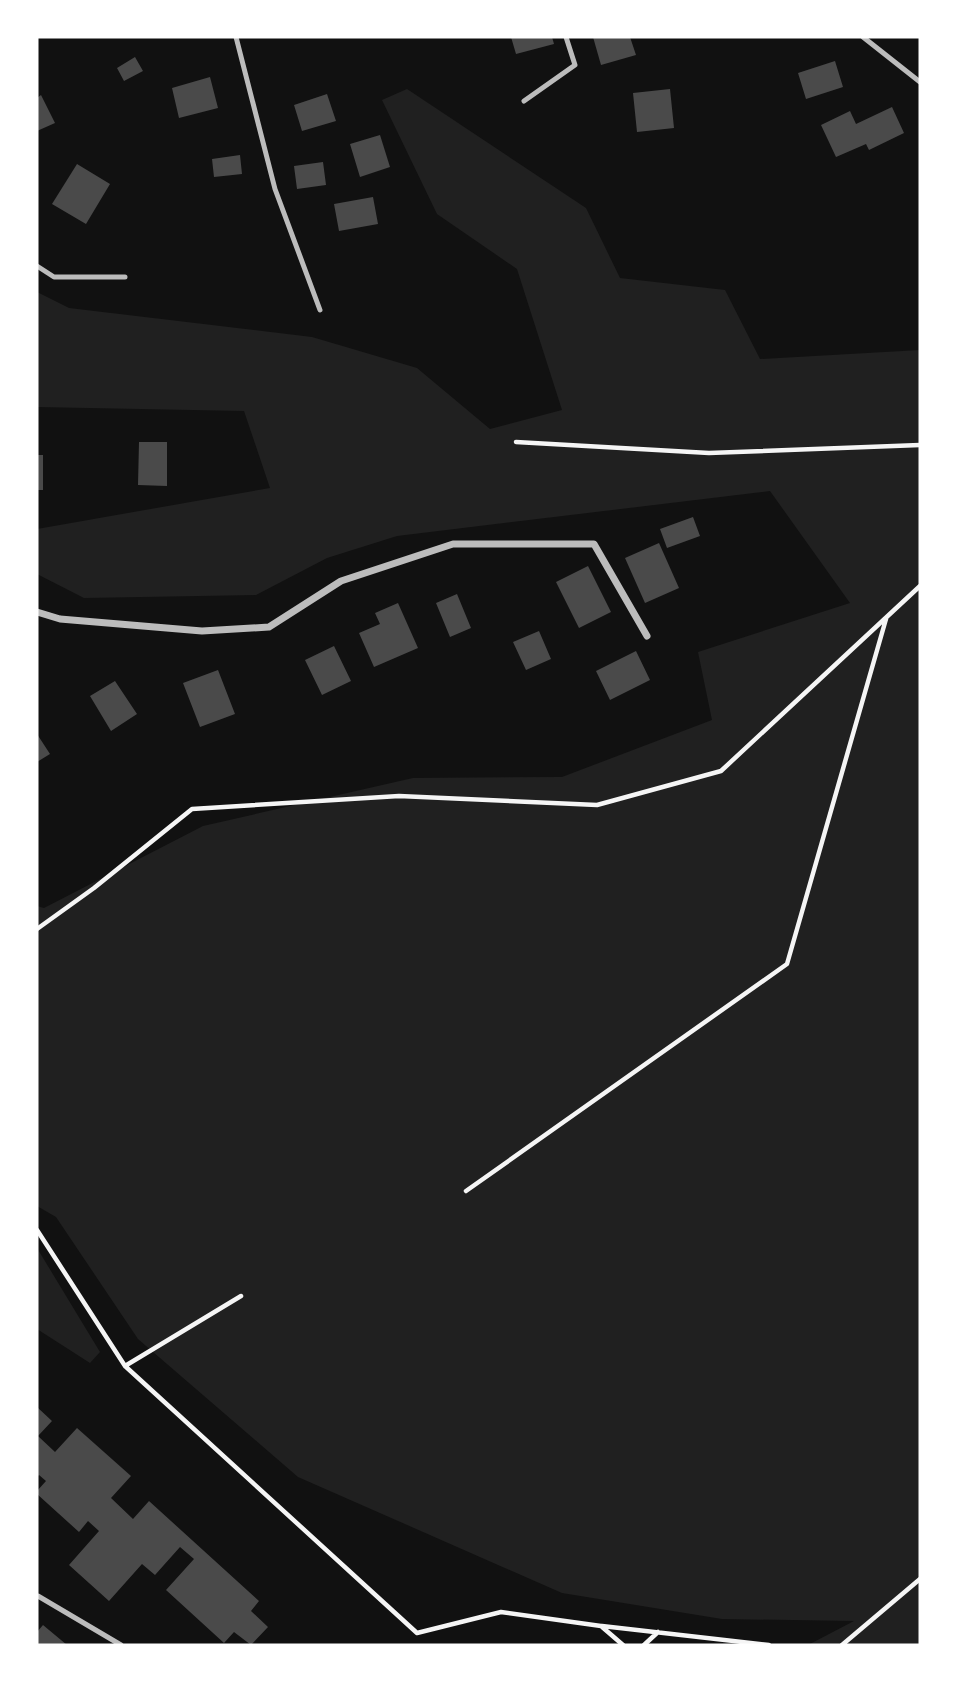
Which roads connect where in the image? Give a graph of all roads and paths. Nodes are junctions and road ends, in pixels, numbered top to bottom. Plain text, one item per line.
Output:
1 (236, 37) edge
2 (566, 37) edge
3 (863, 37) edge
4 (920, 82) edge
5 (524, 101) dead end
6 (37, 265) edge
7 (125, 277) dead end
8 (320, 310) dead end
9 (516, 442) dead end
10 (920, 445) edge
11 (920, 586) edge
12 (37, 612) edge
13 (887, 617) junction
14 (647, 636) dead end
15 (37, 929) edge
16 (466, 1191) dead end
17 (37, 1230) edge
18 (241, 1296) dead end
19 (125, 1366) junction
20 (920, 1579) edge
21 (37, 1597) edge
22 (601, 1626) junction
23 (657, 1632) junction
24 (121, 1645) edge
25 (623, 1645) edge
26 (644, 1645) edge
27 (769, 1645) edge
28 (842, 1645) edge

1 - 8 lane
2 - 5 lane
3 - 4 lane
6 - 7 lane
9 - 10 path
11 - 13 path
12 - 14 street
13 - 15 path
13 - 16 path
17 - 19 path
18 - 19 path
19 - 22 path
20 - 28 path
21 - 24 lane
22 - 23 path
22 - 25 path
23 - 26 path
23 - 27 path

